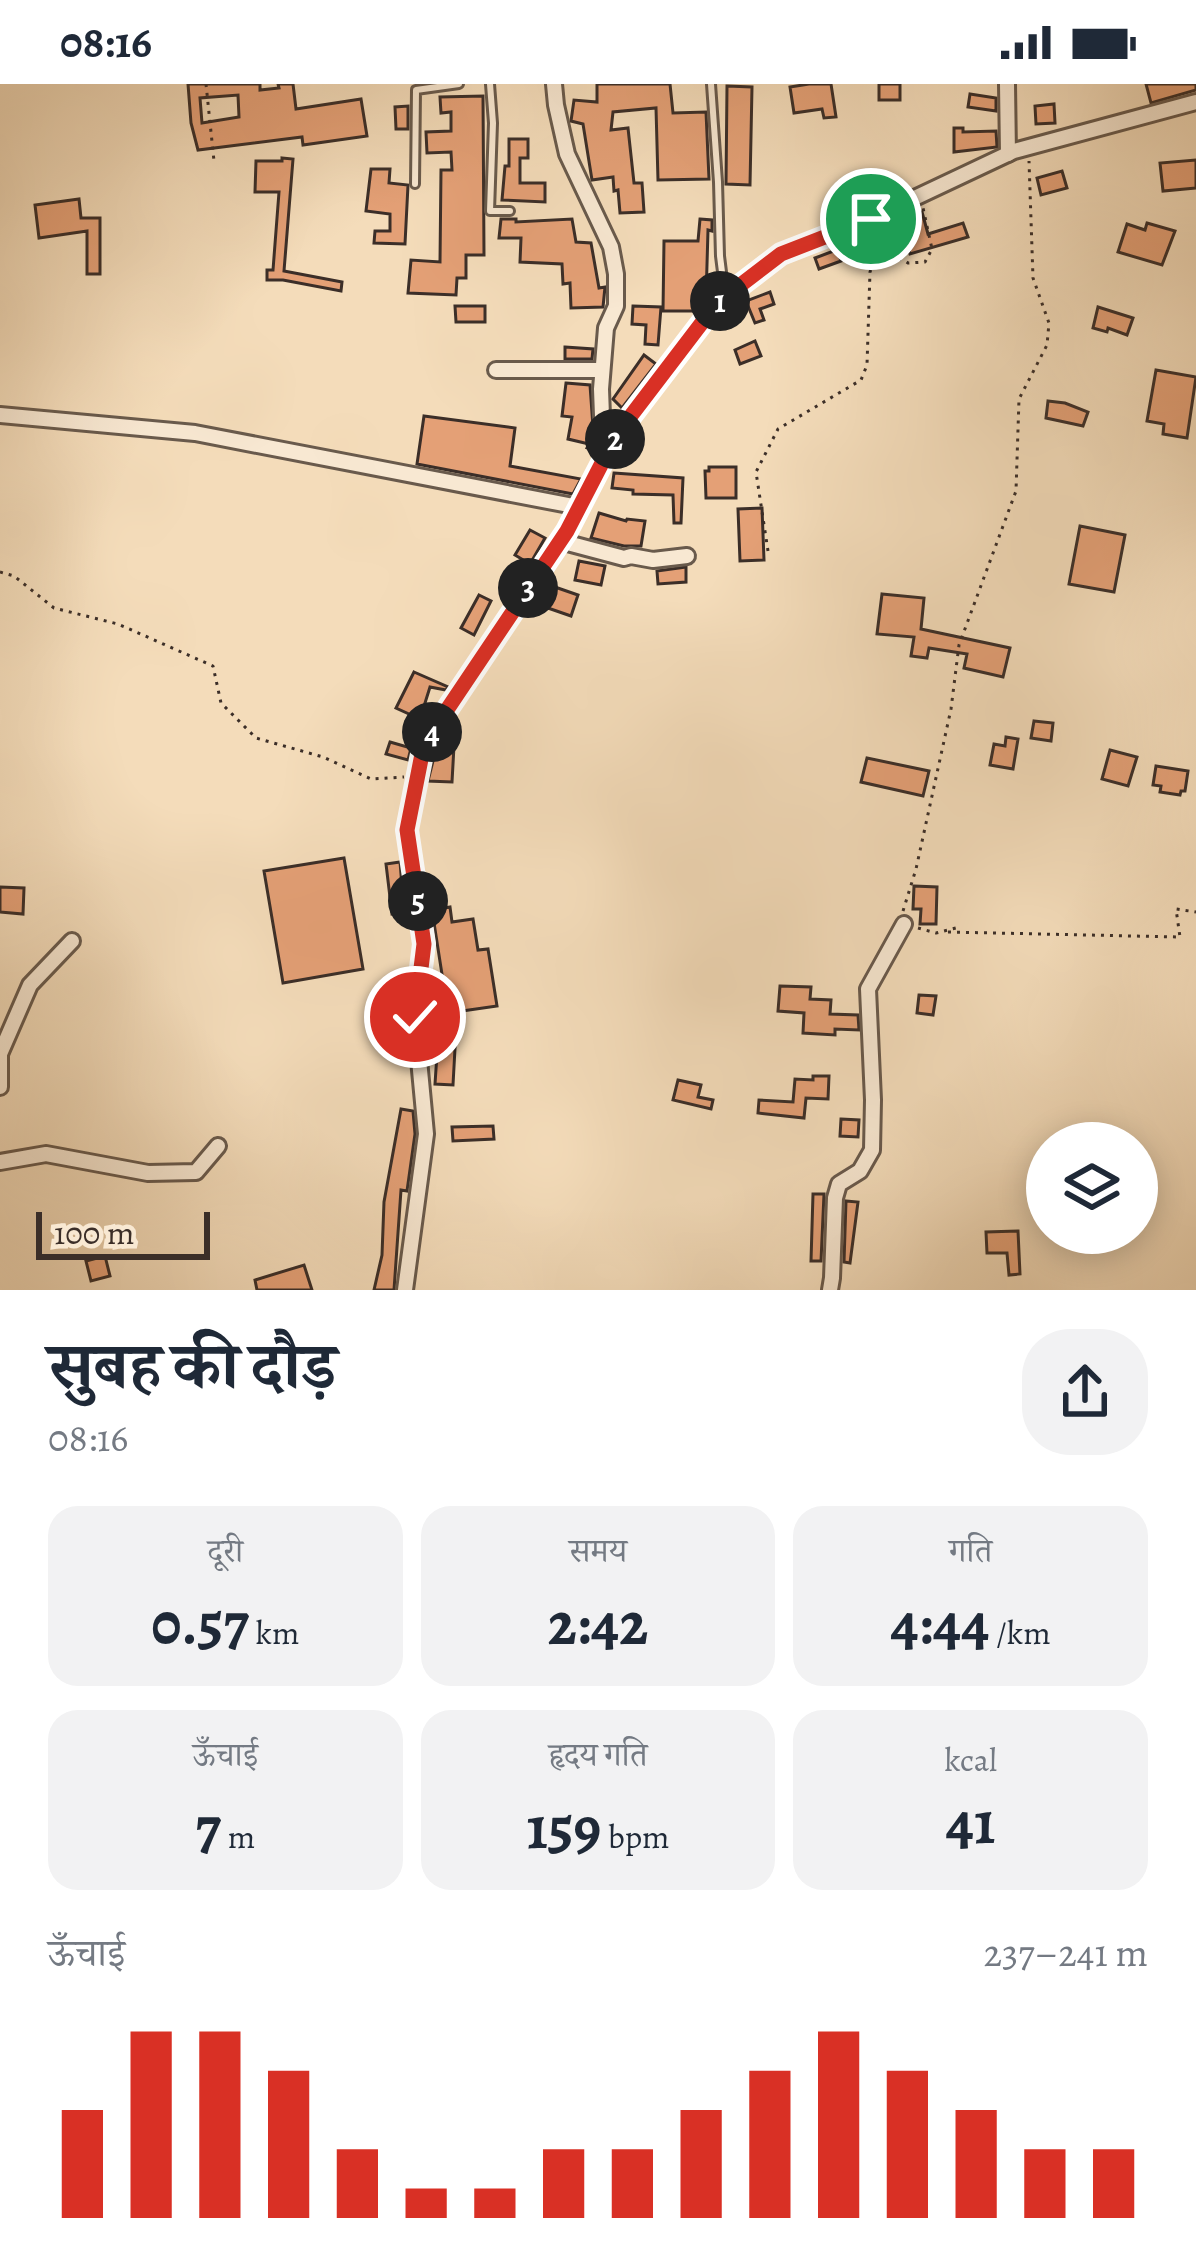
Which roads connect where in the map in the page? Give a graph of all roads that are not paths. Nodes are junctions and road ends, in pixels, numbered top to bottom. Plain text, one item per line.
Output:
1 (459, 84) edge
2 (490, 84) edge
3 (554, 84) edge
4 (711, 84) edge
5 (1007, 84) edge
6 (1196, 102) edge
7 (1008, 154) junction
8 (415, 184) dead end
9 (510, 211) dead end
10 (726, 297) junction
11 (496, 370) dead end
12 (602, 370) junction
13 (0, 415) edge
14 (615, 439) junction
15 (579, 507) junction
16 (560, 541) junction
17 (687, 556) dead end
18 (904, 924) road end
19 (72, 941) dead end
20 (0, 1087) edge
21 (218, 1146) dead end
22 (0, 1162) edge
23 (405, 1290) edge
24 (830, 1290) edge

1 - 8 lane
2 - 9 lane
3 - 12 street
4 - 10 lane
5 - 7 street
6 - 7 street
7 - 10 street
10 - 14 street
11 - 12 street
12 - 14 street
13 - 15 street
14 - 15 street
15 - 16 street
16 - 17 street
16 - 23 street
18 - 24 street
19 - 20 street
21 - 22 street

